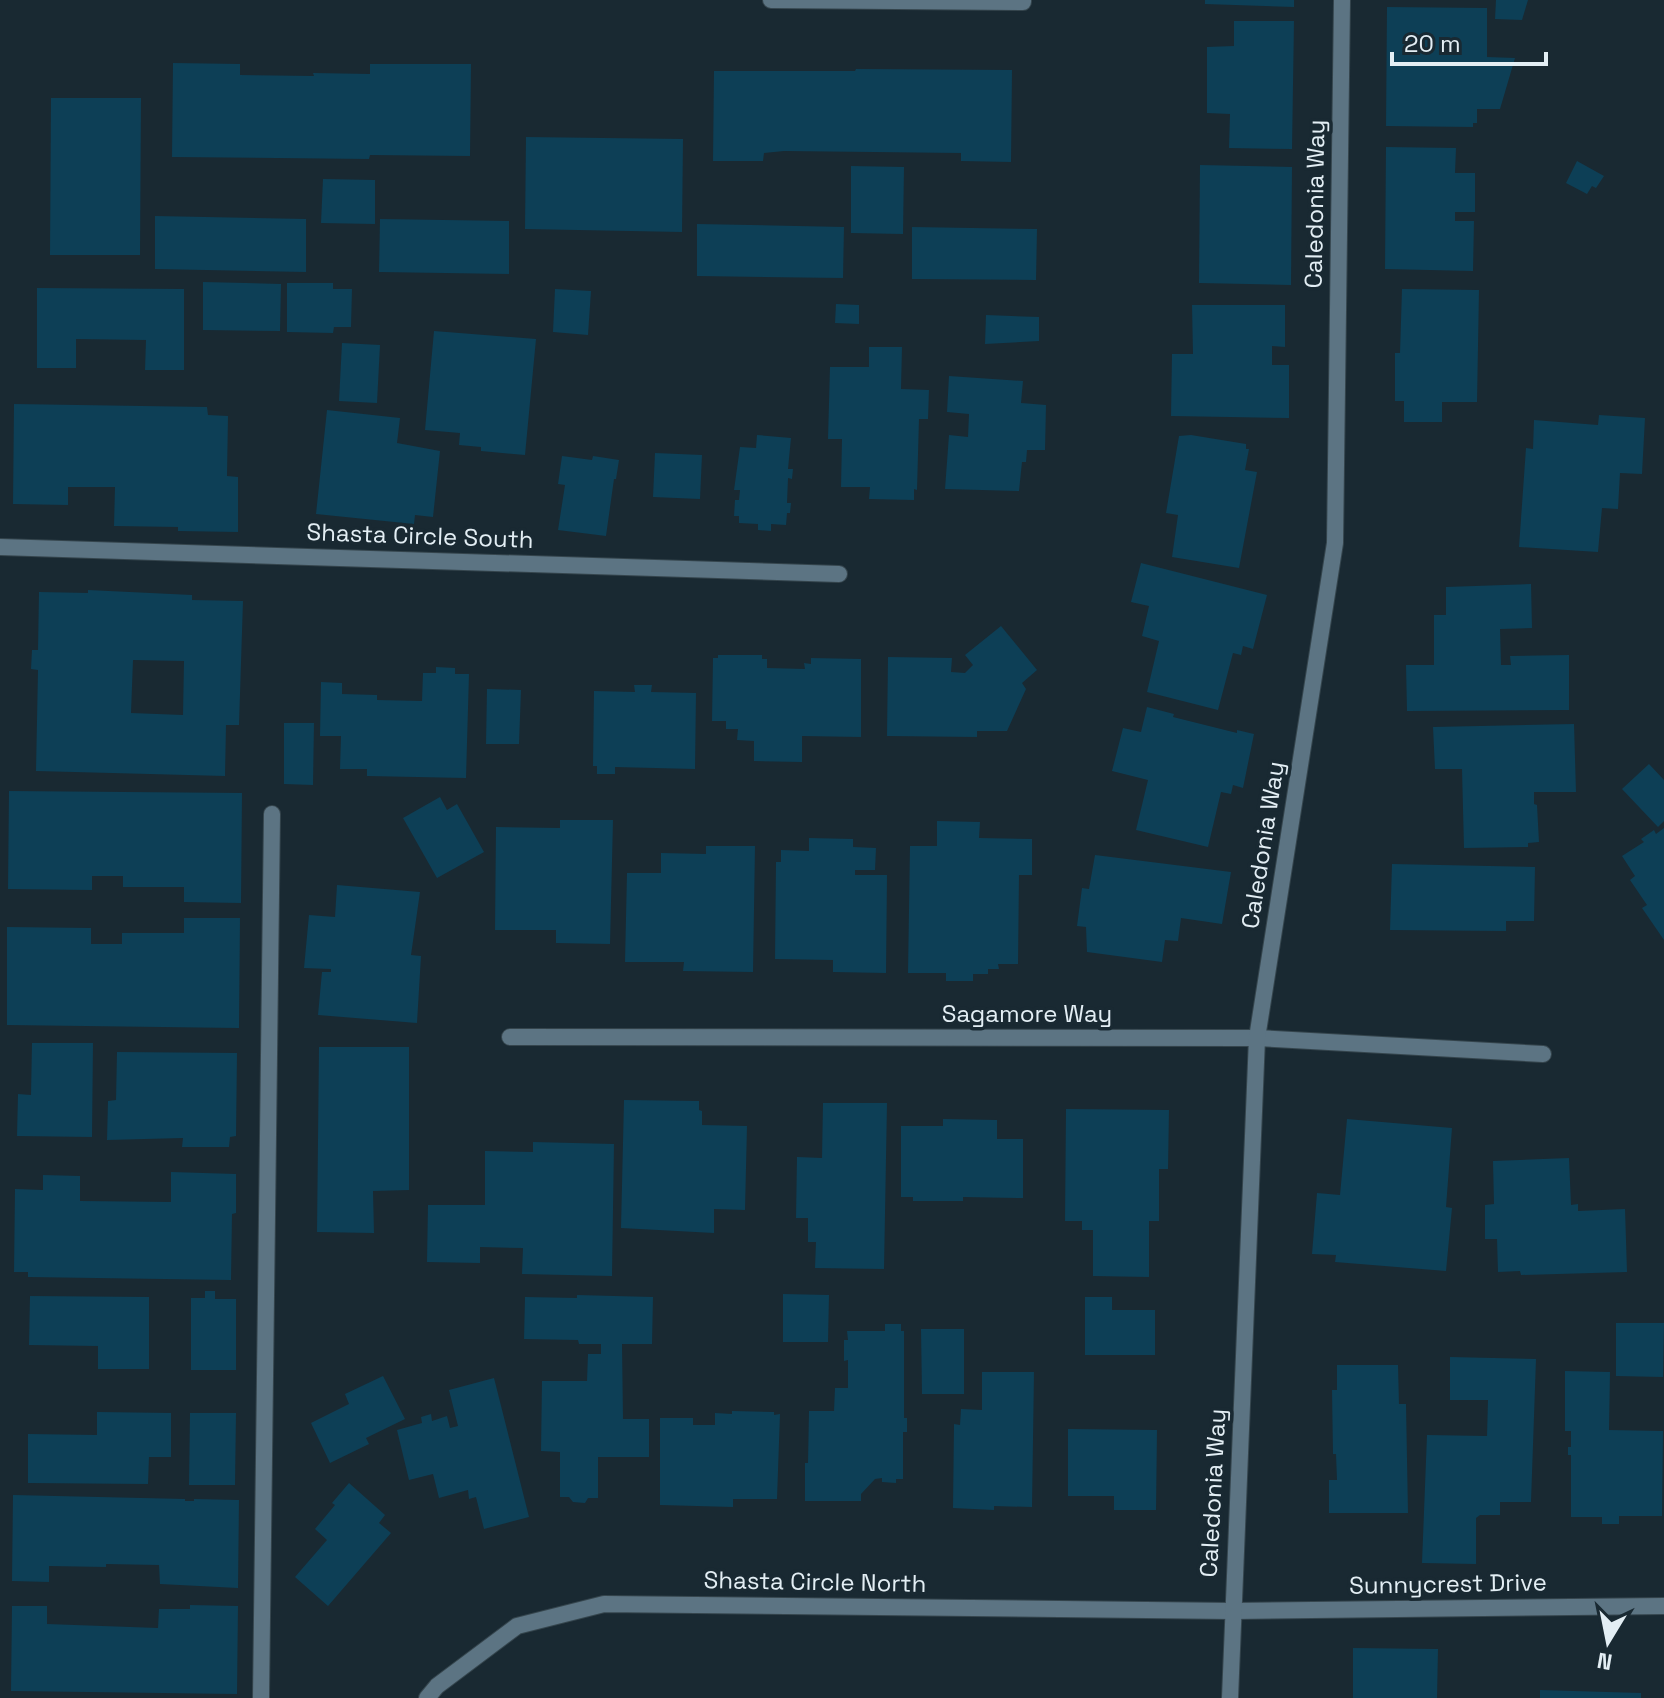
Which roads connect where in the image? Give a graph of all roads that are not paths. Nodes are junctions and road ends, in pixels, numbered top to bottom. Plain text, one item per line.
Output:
1 (771, 0) edge
2 (1023, 0) edge
3 (1342, 0) edge
4 (0, 547) edge
5 (839, 574) dead end
6 (272, 814) dead end
7 (510, 1037) dead end
8 (1257, 1038) junction
9 (1543, 1054) dead end
10 (1664, 1606) edge
11 (1232, 1611) junction
12 (261, 1698) edge
13 (427, 1698) edge
14 (1230, 1698) edge

1 - 2 street
3 - 8 street, Caledonia Way
4 - 5 street, Shasta Circle South
6 - 12 street
7 - 8 street, Sagamore Way
8 - 9 street, Sagamore Way
8 - 11 street, Caledonia Way
10 - 11 street, Sunnycrest Drive
11 - 13 street, Shasta Circle North
11 - 14 street, Caledonia Way

